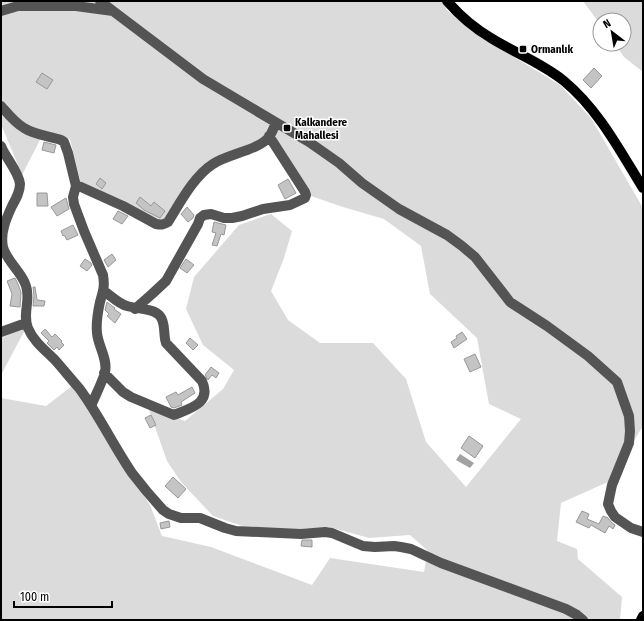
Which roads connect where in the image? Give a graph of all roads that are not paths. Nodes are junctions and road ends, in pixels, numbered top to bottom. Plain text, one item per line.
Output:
1 (100, 1) edge
2 (447, 1) edge
3 (1, 11) edge
4 (113, 11) junction
5 (1, 106) edge
6 (276, 123) junction
7 (269, 136) junction
8 (1, 146) edge
9 (76, 186) junction
10 (643, 188) edge
11 (104, 291) junction
12 (136, 308) junction
13 (26, 323) junction
14 (1, 332) edge
15 (104, 373) junction
16 (91, 406) junction
17 (643, 532) edge
18 (643, 616) edge
19 (583, 620) edge
20 (641, 620) edge

1 - 4 street
2 - 10 main road
3 - 4 street
4 - 6 street
5 - 9 street
6 - 7 street
6 - 17 street
7 - 9 street
7 - 12 street
8 - 13 street
9 - 11 street
11 - 12 street
11 - 15 street
12 - 15 street
13 - 14 street
13 - 16 street
15 - 16 street
16 - 19 street
18 - 20 main road

